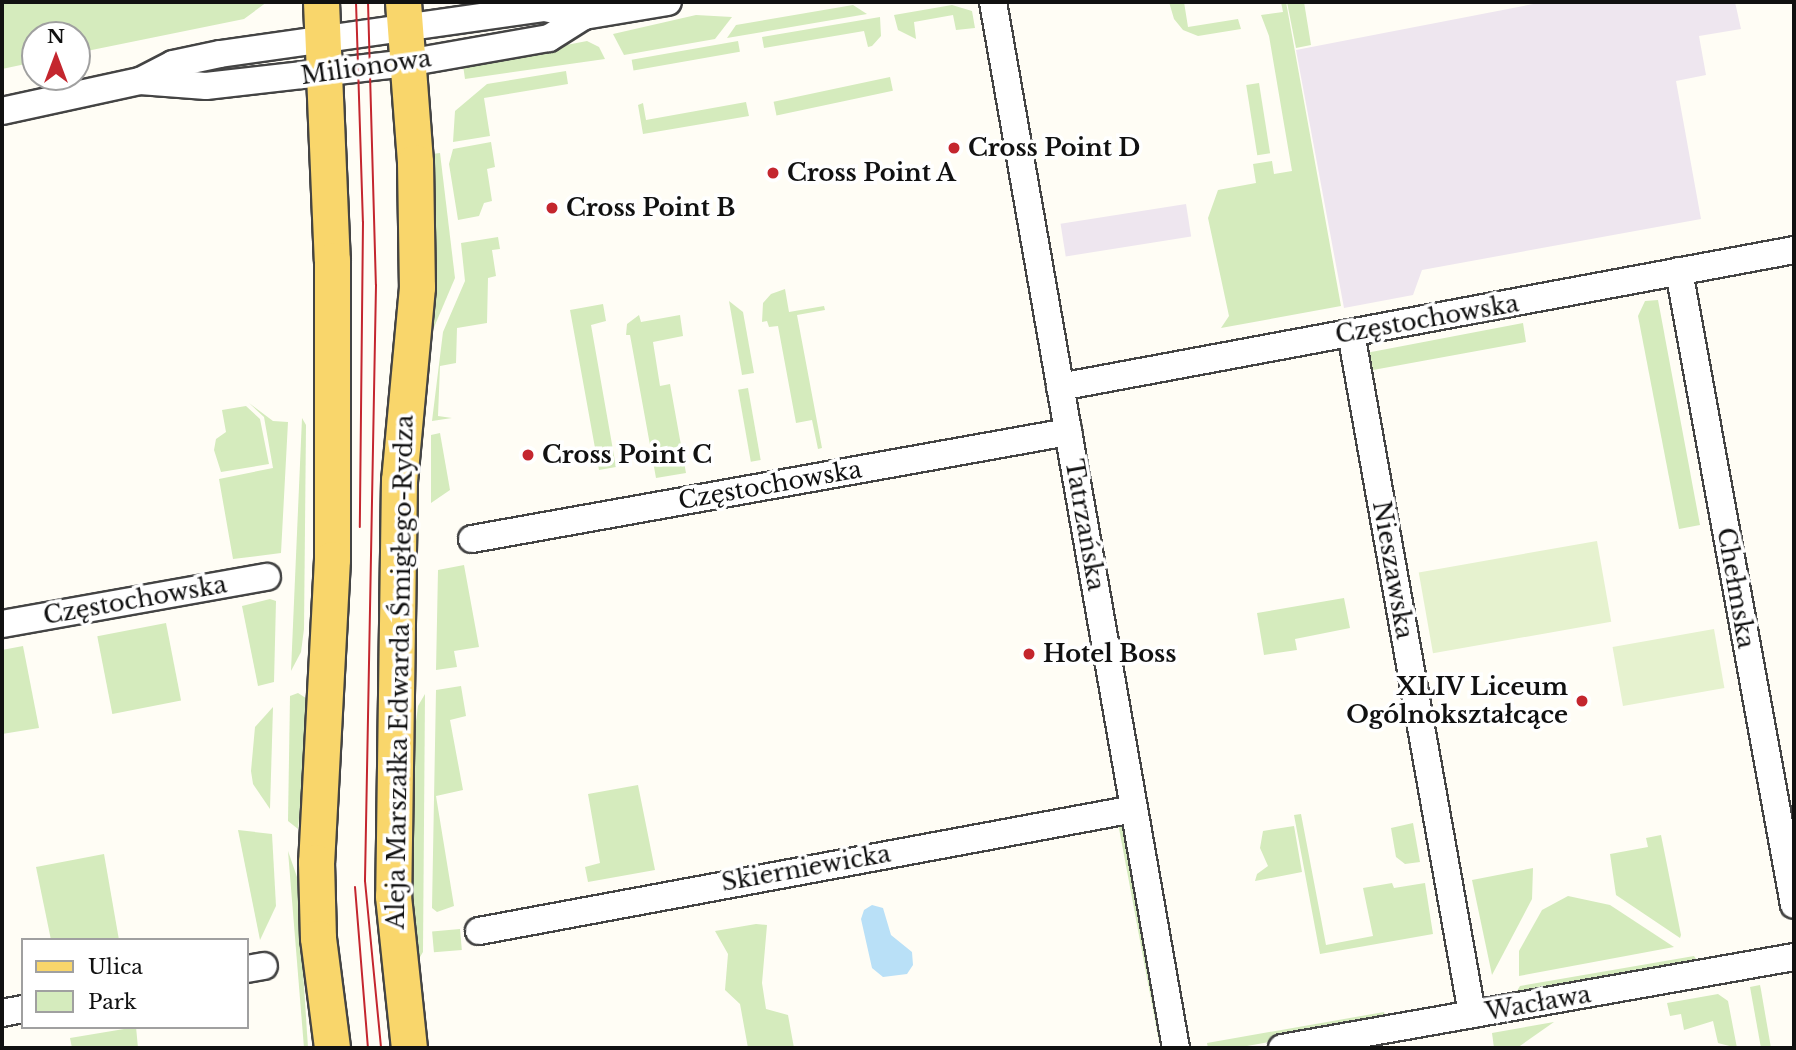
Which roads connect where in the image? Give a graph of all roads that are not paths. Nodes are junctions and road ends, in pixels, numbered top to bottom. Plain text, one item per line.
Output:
1 (321, 2) edge
2 (668, 2) edge
3 (993, 2) edge
4 (405, 31) edge
5 (325, 57) junction
6 (2, 111) edge
7 (1794, 250) edge
8 (1679, 271) junction
9 (1351, 333) junction
10 (1060, 387) junction
11 (1068, 432) junction
12 (472, 539) dead end
13 (267, 577) dead end
14 (2, 624) edge
15 (1134, 809) junction
16 (1794, 905) edge
17 (479, 931) dead end
18 (1794, 957) edge
19 (21, 1009) edge
20 (2, 1013) edge
21 (1472, 1014) junction
22 (332, 1048) edge
23 (409, 1048) edge
24 (1176, 1048) edge
25 (1282, 1048) edge

1 - 5 main road
2 - 4 street, Milionowa
3 - 10 street, Tatrzańska
4 - 5 street, Milionowa
4 - 23 main road, Aleja Marszałka Edwarda Śmigłego-Rydza
5 - 6 street, Milionowa
5 - 22 main road
7 - 8 street, Częstochowska
8 - 9 street, Częstochowska
8 - 16 street, Chełmska
9 - 10 street, Częstochowska
9 - 21 street, Nieszawska
10 - 11 street, Tatrzańska
11 - 12 street, Częstochowska
11 - 15 street, Tatrzańska
13 - 14 street, Częstochowska
15 - 17 street, Skierniewicka
15 - 24 street, Tatrzańska
18 - 21 street, Wacława
19 - 20 street
21 - 25 street, Wacława

